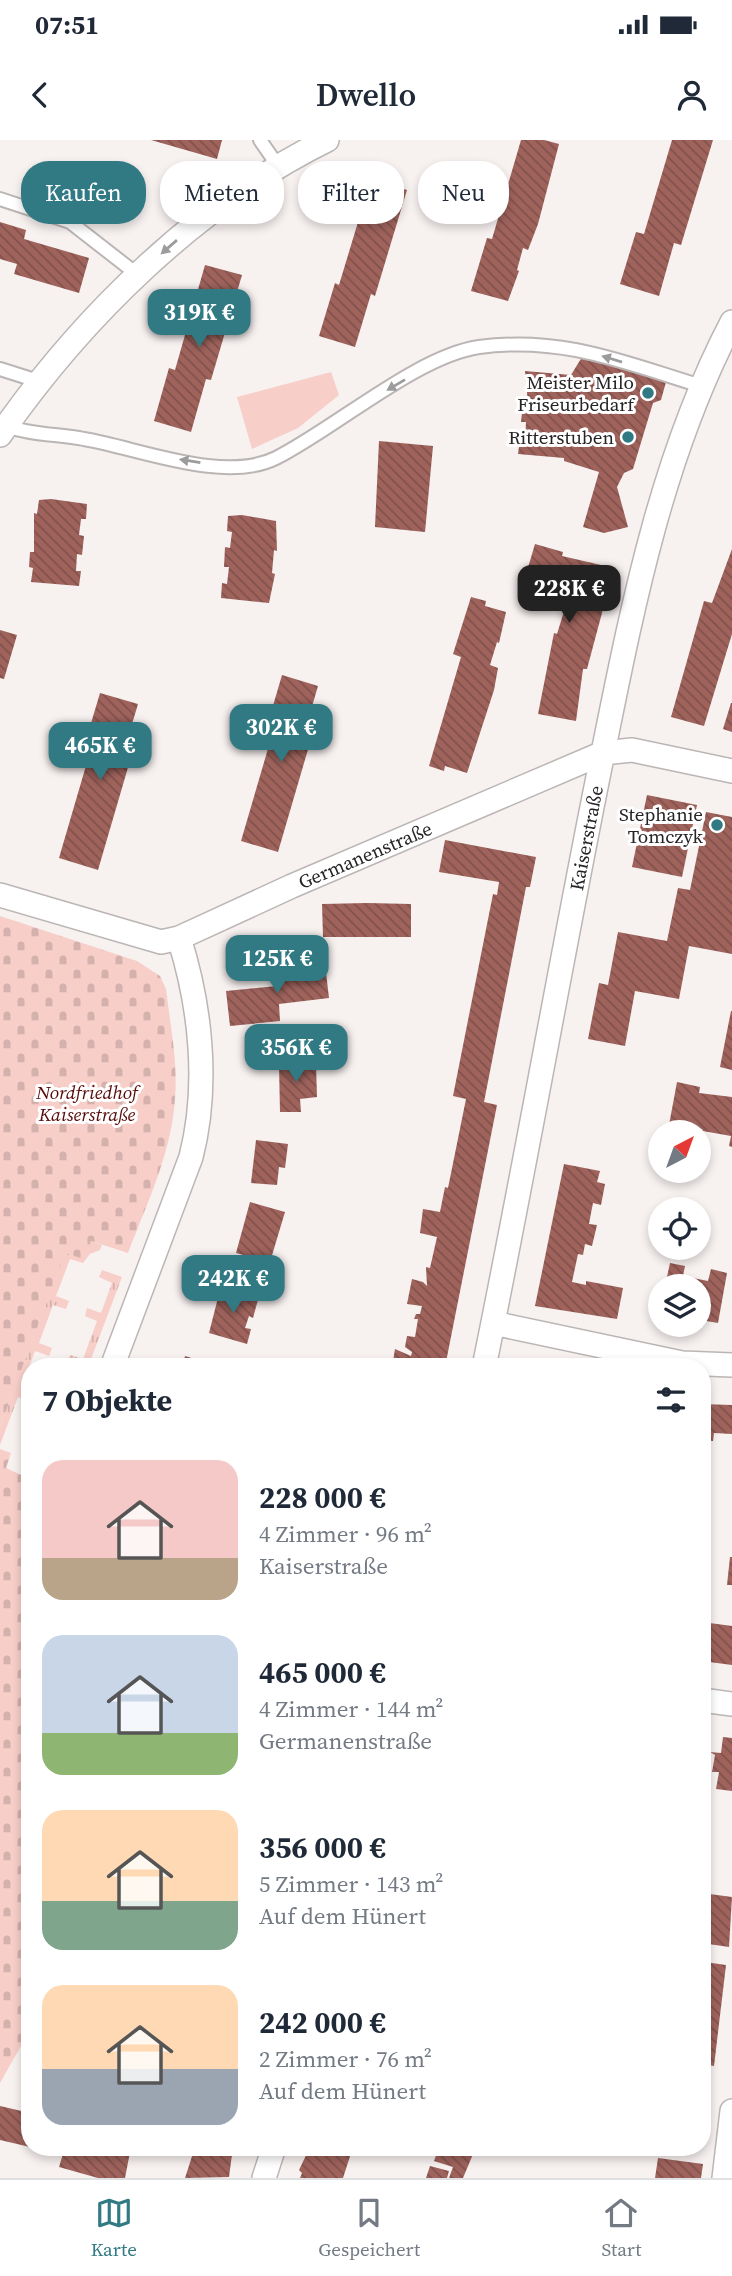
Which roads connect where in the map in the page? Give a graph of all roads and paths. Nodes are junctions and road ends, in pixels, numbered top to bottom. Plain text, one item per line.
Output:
1 (260, 140) edge
2 (327, 140) edge
3 (297, 146) edge
4 (275, 161) edge
5 (283, 161) edge
6 (0, 199) edge
7 (197, 224) edge
8 (138, 275) junction
9 (732, 322) edge
10 (0, 369) edge
11 (41, 382) junction
12 (701, 386) junction
13 (3, 431) edge
14 (603, 753) junction
15 (732, 771) edge
16 (0, 895) edge
17 (179, 938) junction
18 (492, 1324) junction
19 (115, 1358) edge
20 (486, 1358) edge
21 (658, 1358) edge
22 (711, 1364) edge
23 (732, 1365) edge
24 (711, 1701) edge
25 (732, 1704) edge
26 (732, 2111) edge
27 (271, 2156) edge
28 (264, 2178) edge
29 (724, 2178) edge

1 - 4 lane
2 - 3 street
3 - 5 street
6 - 8 lane
7 -> 8 street
8 - 11 street
9 - 12 street, Kaiserstraße
10 - 11 lane
11 - 13 street
12 -> 13 lane
12 - 14 street, Kaiserstraße
14 - 15 street, Germanenstraße
14 - 17 street, Germanenstraße
14 - 18 street, Kaiserstraße
16 - 17 street, Germanenstraße
17 - 19 street
18 - 20 street, Kaiserstraße
18 - 21 street
22 - 23 street
24 - 25 street
26 - 29 street
27 - 28 street

